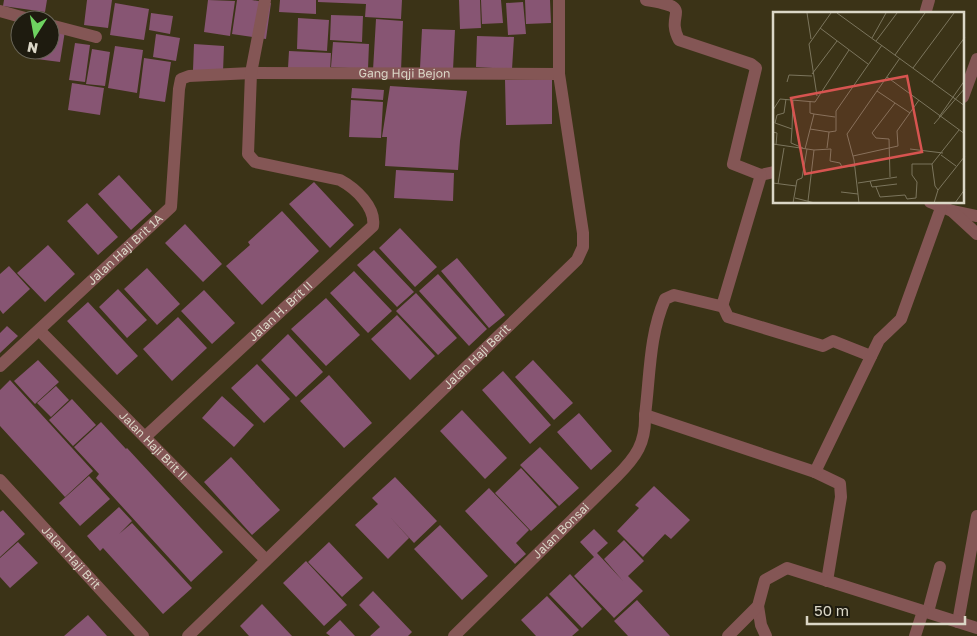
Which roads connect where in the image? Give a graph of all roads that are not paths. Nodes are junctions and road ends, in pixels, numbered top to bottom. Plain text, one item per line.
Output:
1 (265, 0) edge
2 (559, 0) edge
3 (646, 0) edge
4 (60, 28) edge
5 (96, 37) dead end
6 (977, 59) edge
7 (250, 72) junction
8 (559, 74) junction
9 (964, 94) edge
10 (773, 172) edge
11 (760, 175) junction
12 (941, 207) edge
13 (977, 216) edge
14 (977, 234) edge
15 (722, 304) junction
16 (40, 331) junction
17 (871, 356) junction
18 (0, 366) edge
19 (646, 415) junction
20 (144, 437) junction
21 (815, 472) junction
22 (0, 480) edge
23 (977, 516) edge
24 (266, 560) junction
25 (940, 567) dead end
26 (827, 581) junction
27 (758, 606) junction
28 (925, 612) junction
29 (958, 622) junction
30 (977, 628) edge
31 (143, 636) edge
32 (188, 636) edge
33 (454, 636) edge
34 (728, 636) edge
35 (766, 636) edge
36 (915, 636) edge

1 - 7 street
2 - 8 street, Jalan Haji Berit
3 - 11 street
4 - 5 street
6 - 9 street
7 - 8 street, Gang Hqji Bejon
7 - 16 street, Jalan Haji Brit 1A
7 - 20 street, Jalan H. Brit II
8 - 24 street, Jalan Haji Berit
10 - 11 street
11 - 15 street
12 - 13 street
12 - 14 street
12 - 17 street
15 - 17 street
15 - 19 street, Jalan Bonsai
16 - 18 street, Jalan Haji Brit 1A
16 - 20 street, Jalan Haji Brit II
17 - 21 street
19 - 21 street
19 - 33 street, Jalan Bonsai
20 - 24 street, Jalan Haji Brit II
21 - 26 street
22 - 31 street, Jalan Haji Brit
23 - 29 street
24 - 32 street, Jalan Haji Berit
25 - 28 street
26 - 27 street
26 - 28 street
27 - 34 street
27 - 35 street
28 - 29 street
28 - 36 street
29 - 30 street

